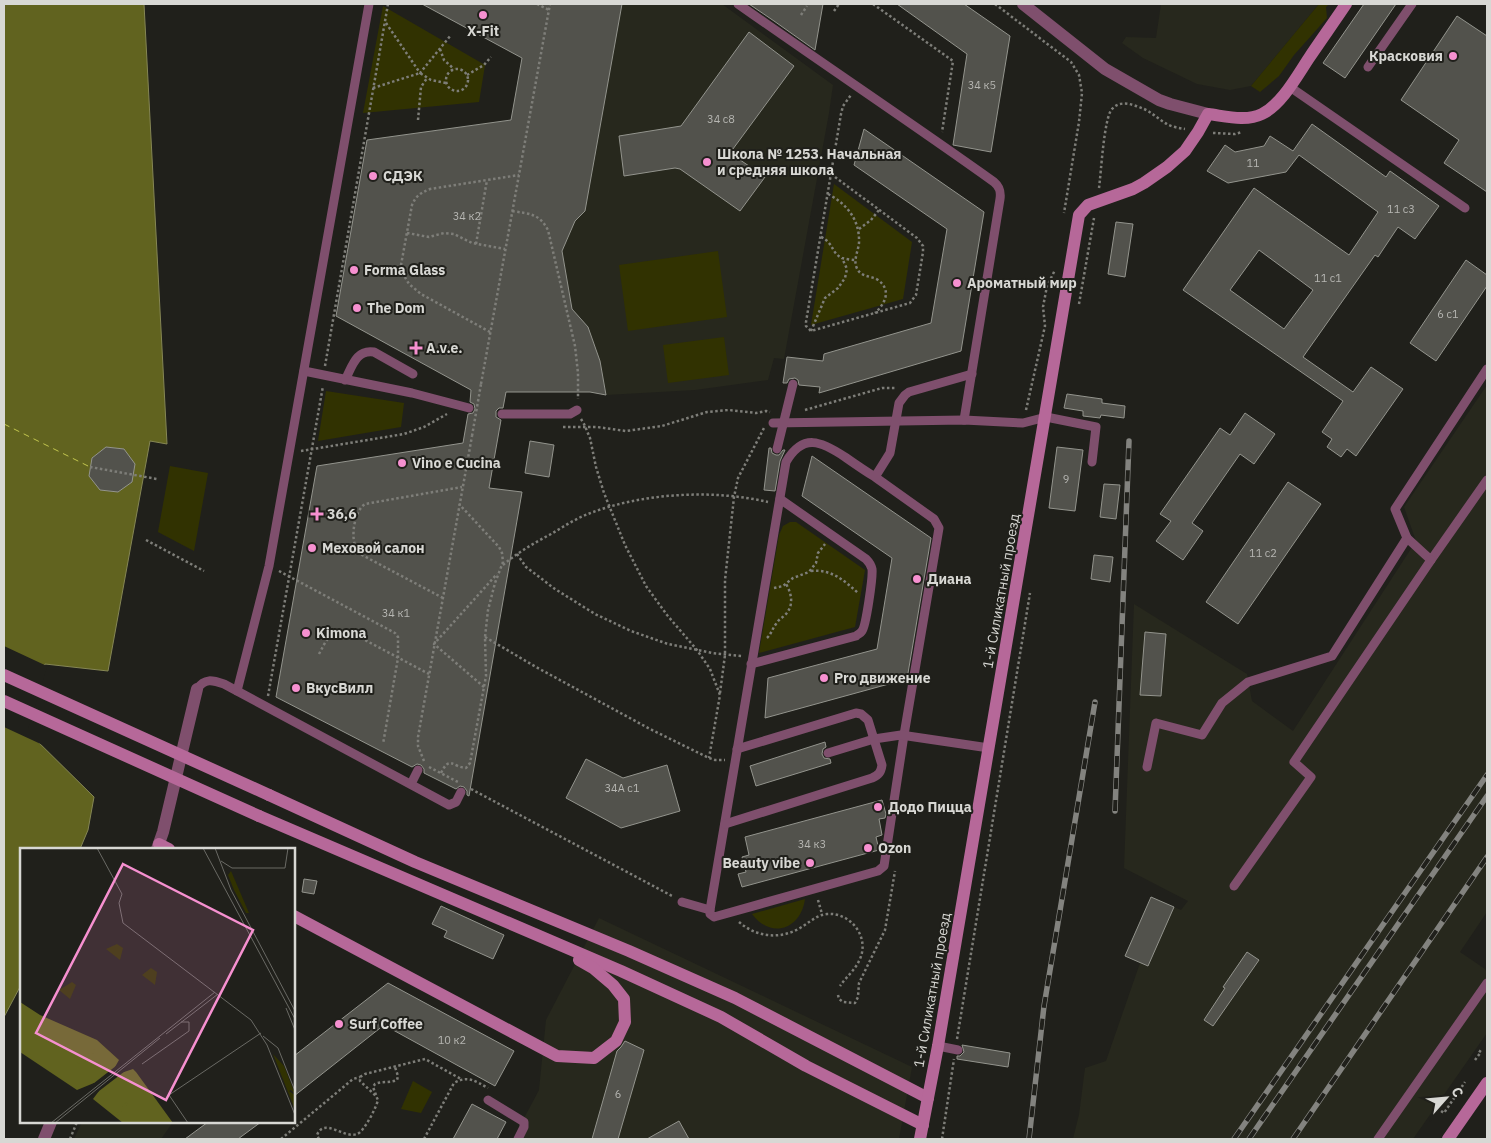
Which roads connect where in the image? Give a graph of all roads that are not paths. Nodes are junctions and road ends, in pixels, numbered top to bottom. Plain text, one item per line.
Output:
1 (369, 4) edge
2 (738, 4) edge
3 (1023, 4) edge
4 (1346, 4) edge
5 (1412, 4) edge
6 (1368, 66) dead end
7 (1290, 87) junction
8 (1208, 114) junction
9 (1464, 208) dead end
10 (1487, 369) edge
11 (304, 371) junction
12 (413, 374) dead end
13 (972, 374) junction
14 (345, 380) junction
15 (794, 384) dead end
16 (465, 407) road end
17 (576, 411) road end
18 (502, 414) dead end
19 (1046, 417) junction
20 (785, 419) junction
21 (964, 420) junction
22 (896, 422) junction
23 (773, 424) dead end
24 (777, 449) dead end
25 (1092, 462) dead end
26 (874, 477) junction
27 (1487, 480) edge
28 (779, 501) junction
29 (1408, 538) junction
30 (1431, 560) junction
31 (752, 660) junction
32 (4, 675) edge
33 (196, 689) joint
34 (237, 691) junction
35 (4, 701) edge
36 (904, 735) junction
37 (874, 738) junction
38 (989, 748) junction
39 (736, 753) junction
40 (828, 753) dead end
41 (1148, 767) dead end
42 (418, 770) dead end
43 (411, 784) junction
44 (464, 789) road end
45 (725, 824) junction
46 (162, 848) edge
47 (1234, 886) dead end
48 (682, 902) road end
49 (710, 910) junction
50 (295, 917) edge
51 (543, 938) junction
52 (1487, 983) edge
53 (938, 1046) junction
54 (957, 1049) road end
55 (1487, 1083) edge
56 (928, 1098) junction
57 (488, 1100) dead end
58 (51, 1123) edge
59 (923, 1124) junction
60 (44, 1139) edge
61 (518, 1139) edge
62 (920, 1139) edge
63 (1378, 1139) edge
64 (1448, 1139) edge

1 - 11 lane
2 - 13 lane
3 - 8 street
4 - 7 street
5 - 6 lane
7 - 8 street
7 - 9 lane
8 - 19 street, 1-й Силикатный проезд
10 - 29 lane
11 - 14 lane
11 - 34 lane
12 - 14 lane
13 - 21 lane
13 - 22 lane
14 - 16 lane
15 - 20 lane
17 - 18 lane
19 - 21 lane
19 - 25 lane
19 - 38 street, 1-й Силикатный проезд
20 - 22 lane
20 - 23 lane
20 - 24 lane
21 - 22 lane
22 - 26 lane
26 - 28 lane
26 - 36 lane
27 - 30 lane
28 - 31 lane
28 - 31 lane
29 - 30 lane
29 - 41 lane
30 - 47 lane
31 - 39 lane
32 - 56 street, bridge
33 - 34 lane
33 - 46 street
34 - 43 lane
35 - 51 street, bridge
36 - 37 lane
36 - 38 lane
36 - 49 lane
37 - 39 lane
37 - 40 lane
37 - 45 lane
38 - 53 street, 1-й Силикатный проезд
39 - 45 lane
42 - 43 lane
43 - 44 lane
45 - 49 lane
48 - 49 lane
50 - 51 street
51 - 59 street
52 - 63 lane
53 - 54 lane
53 - 56 street, 1-й Силикатный проезд
55 - 64 street
56 - 59 street, 1-й Силикатный проезд
57 - 61 lane
58 - 60 street
59 - 62 street, 1-й Силикатный проезд

